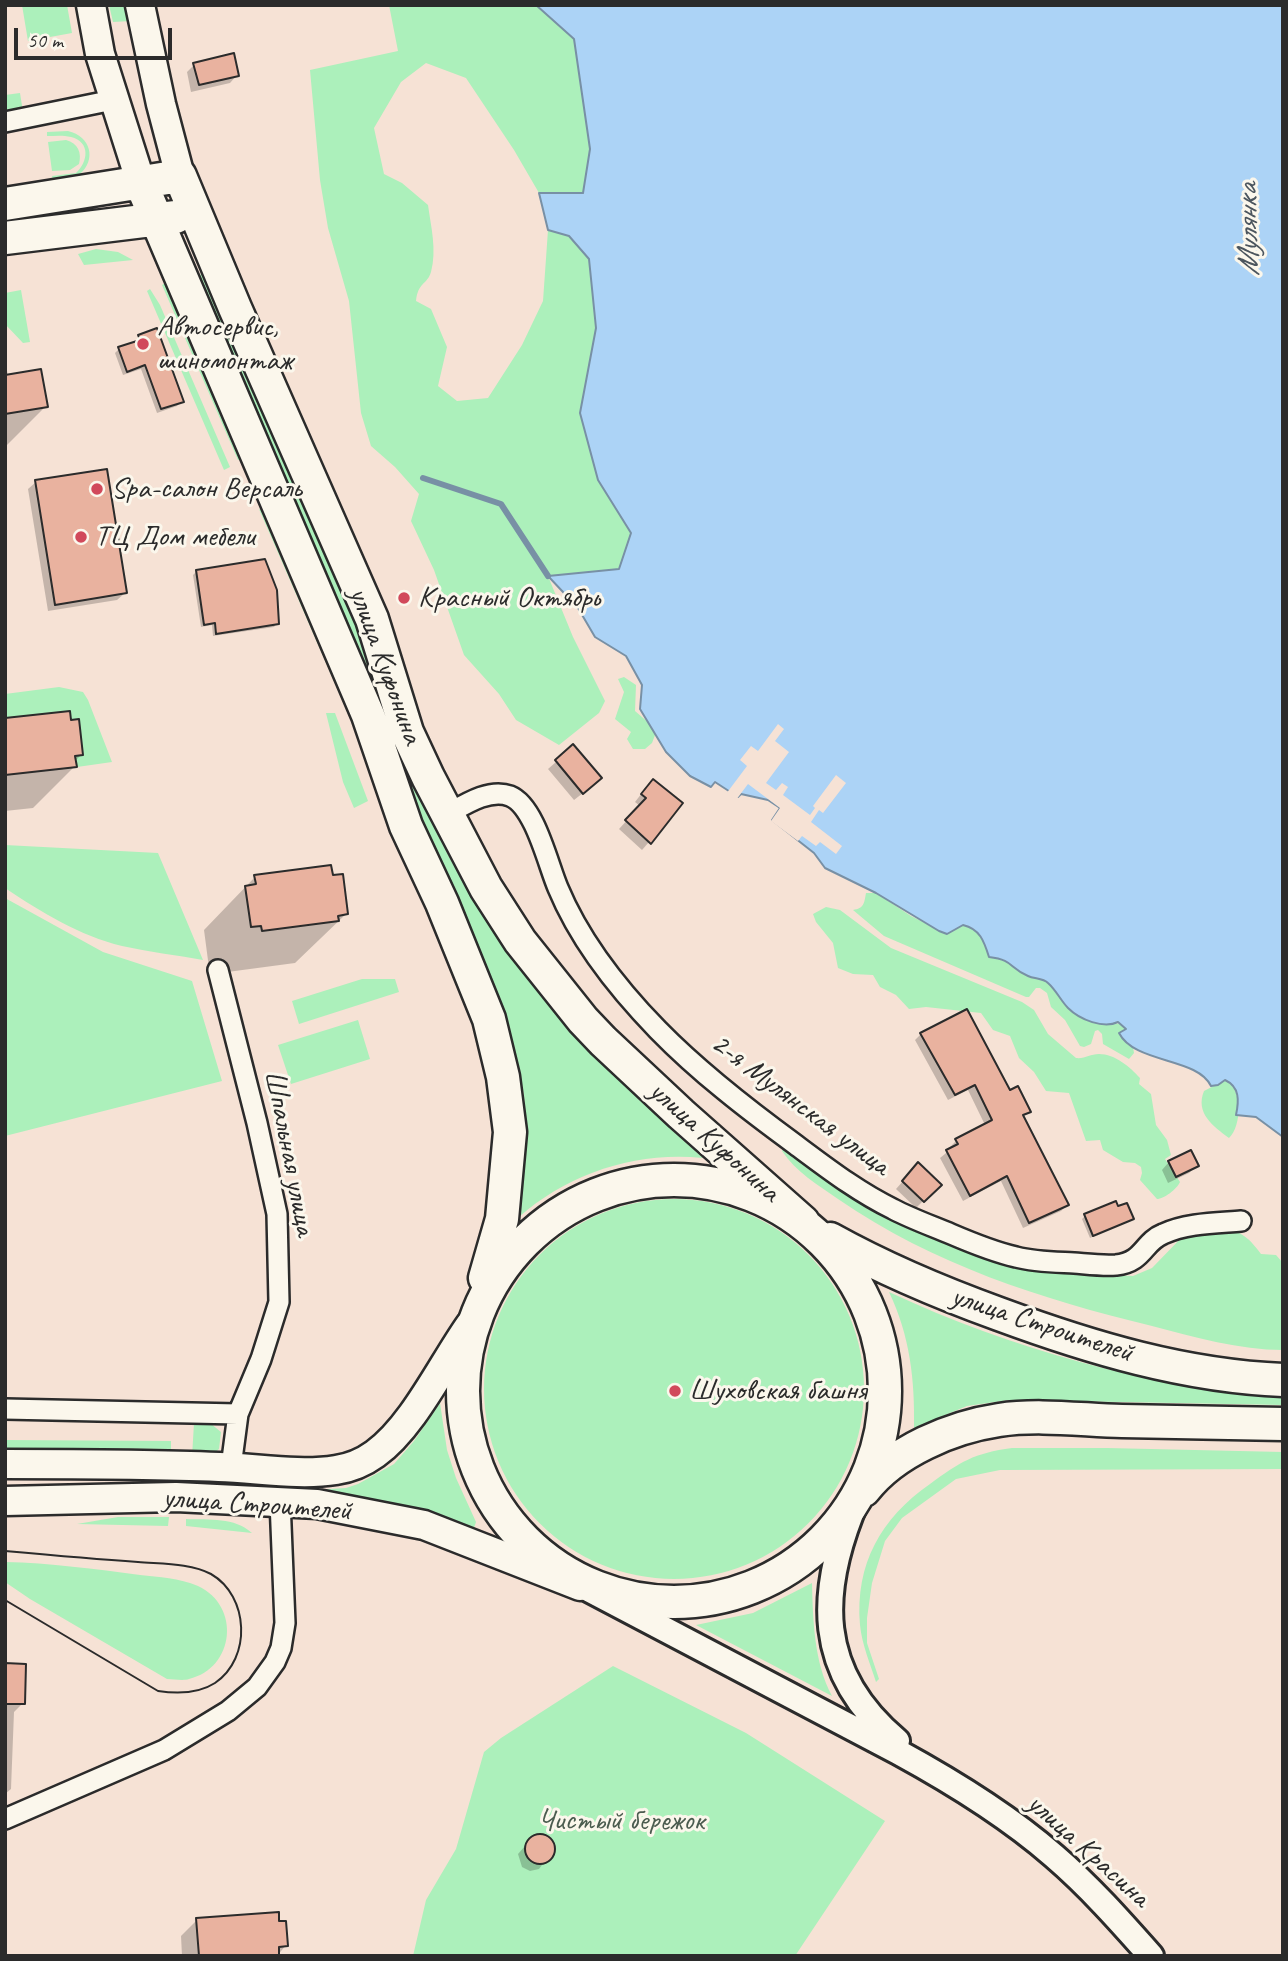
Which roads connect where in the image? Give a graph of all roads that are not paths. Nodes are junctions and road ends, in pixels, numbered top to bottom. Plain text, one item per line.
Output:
1 (91, 5) edge
2 (140, 5) edge
3 (113, 100) junction
4 (5, 122) edge
5 (180, 176) junction
6 (141, 183) junction
7 (5, 204) edge
8 (195, 214) junction
9 (158, 220) junction
10 (5, 238) edge
11 (446, 815) junction
12 (218, 970) dead end
13 (1241, 1220) dead end
14 (808, 1226) junction
15 (472, 1319) junction
16 (1283, 1380) edge
17 (5, 1409) edge
18 (238, 1414) junction
19 (1283, 1424) edge
20 (5, 1464) edge
21 (231, 1467) junction
22 (857, 1499) junction
23 (5, 1500) edge
24 (280, 1501) junction
25 (585, 1588) junction
26 (942, 1776) junction
27 (5, 1819) edge
28 (1151, 1956) edge

1 - 3 main road, улица Куфонина
2 - 5 main road, улица Куфонина
3 - 4 street
3 - 6 main road, улица Куфонина
5 - 6 main road
5 - 8 main road, улица Куфонина
6 - 7 main road
6 - 9 main road, улица Куфонина
8 - 9 main road
8 - 11 main road, улица Куфонина
9 - 10 main road
9 - 15 main road, улица Куфонина
11 - 13 street, 2-я Мулянская улица
11 - 14 main road, улица Куфонина
12 - 18 street, Шпальная улица
14 - 15 main road
14 - 16 main road, улица Строителей
14 - 22 main road
15 - 21 main road, улица Строителей
15 - 25 main road
17 - 18 street
18 - 21 street, Шпальная улица
19 - 22 main road
20 - 21 main road, улица Строителей
22 - 25 main road
22 - 26 street
23 - 24 main road, улица Строителей
24 - 25 main road, улица Строителей
24 - 27 street
25 - 26 street
26 - 28 street, улица Красина

